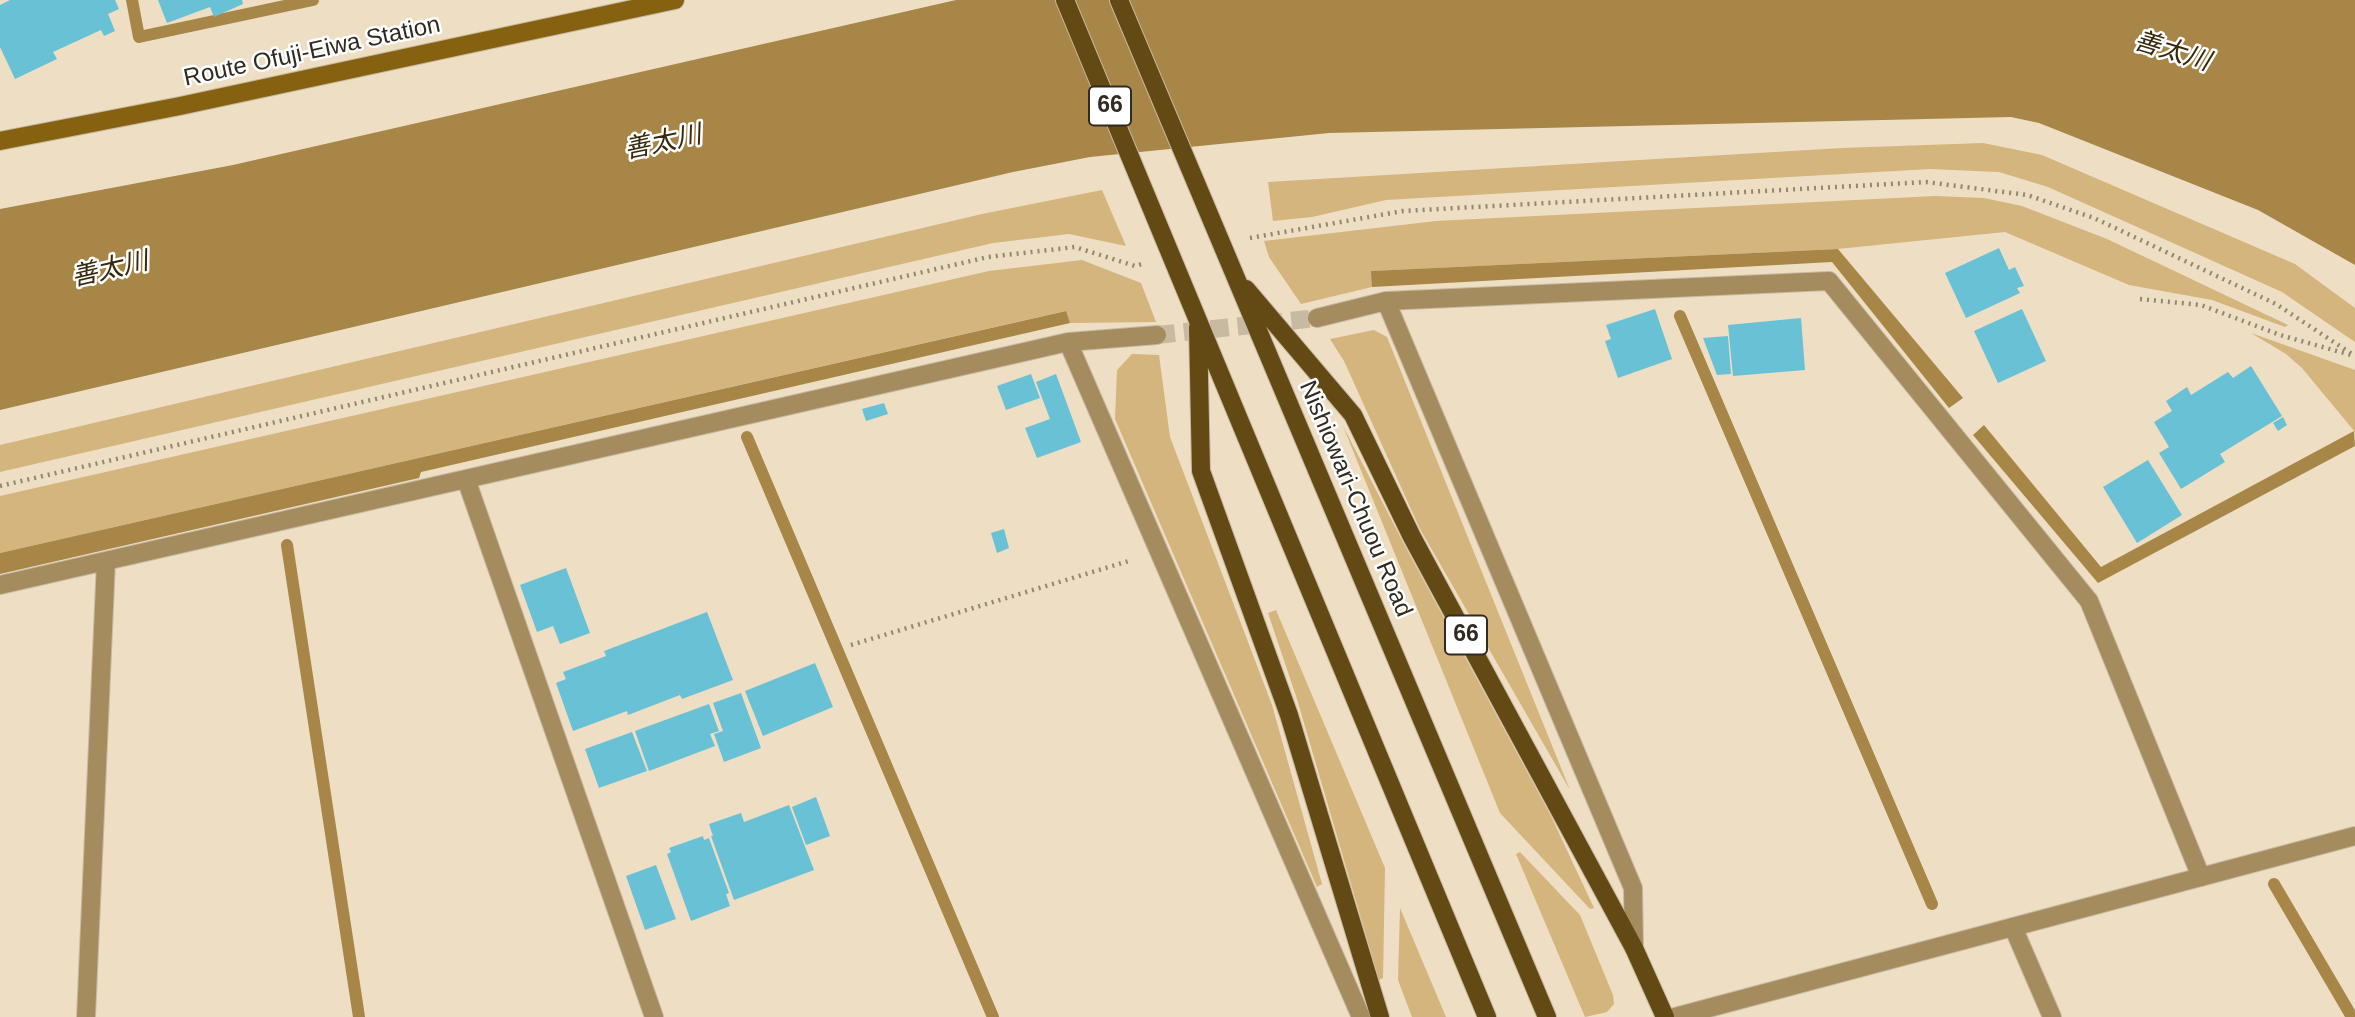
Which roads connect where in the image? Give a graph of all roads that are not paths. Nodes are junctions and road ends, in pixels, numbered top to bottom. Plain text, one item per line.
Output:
1 (675, 0) edge
2 (1065, 0) edge
3 (1119, 0) edge
4 (0, 141) edge
5 (1235, 275) junction
6 (1386, 301) junction
7 (1198, 317) junction
8 (1317, 318) tunnel mouth
9 (1157, 335) tunnel mouth
10 (1068, 342) junction
11 (466, 479) junction
12 (106, 561) junction
13 (0, 585) edge
14 (2355, 836) edge
15 (2201, 877) junction
16 (2013, 927) junction
17 (1634, 948) junction
18 (86, 1017) edge
19 (654, 1017) edge
20 (1361, 1017) edge
21 (1380, 1017) edge
22 (1487, 1017) edge
23 (1547, 1017) edge
24 (1665, 1017) edge
25 (1675, 1017) edge
26 (2052, 1017) edge

1 - 4 main road, Route Ofuji-Eiwa Station
2 - 7 main road, 66
3 - 5 main road, Nishiowari-Chuou Road / 66
5 - 17 main road, 66
5 - 23 main road, Nishiowari-Chuou Road / 66
6 - 8 street
6 - 15 street
6 - 17 street
7 - 21 main road, 66
7 - 22 main road, 66
9 - 10 street
10 - 11 street
10 - 20 street
11 - 12 street
11 - 19 street
12 - 13 street
12 - 18 street
14 - 15 street
15 - 16 street
16 - 25 street
16 - 26 street
17 - 24 main road, 66

